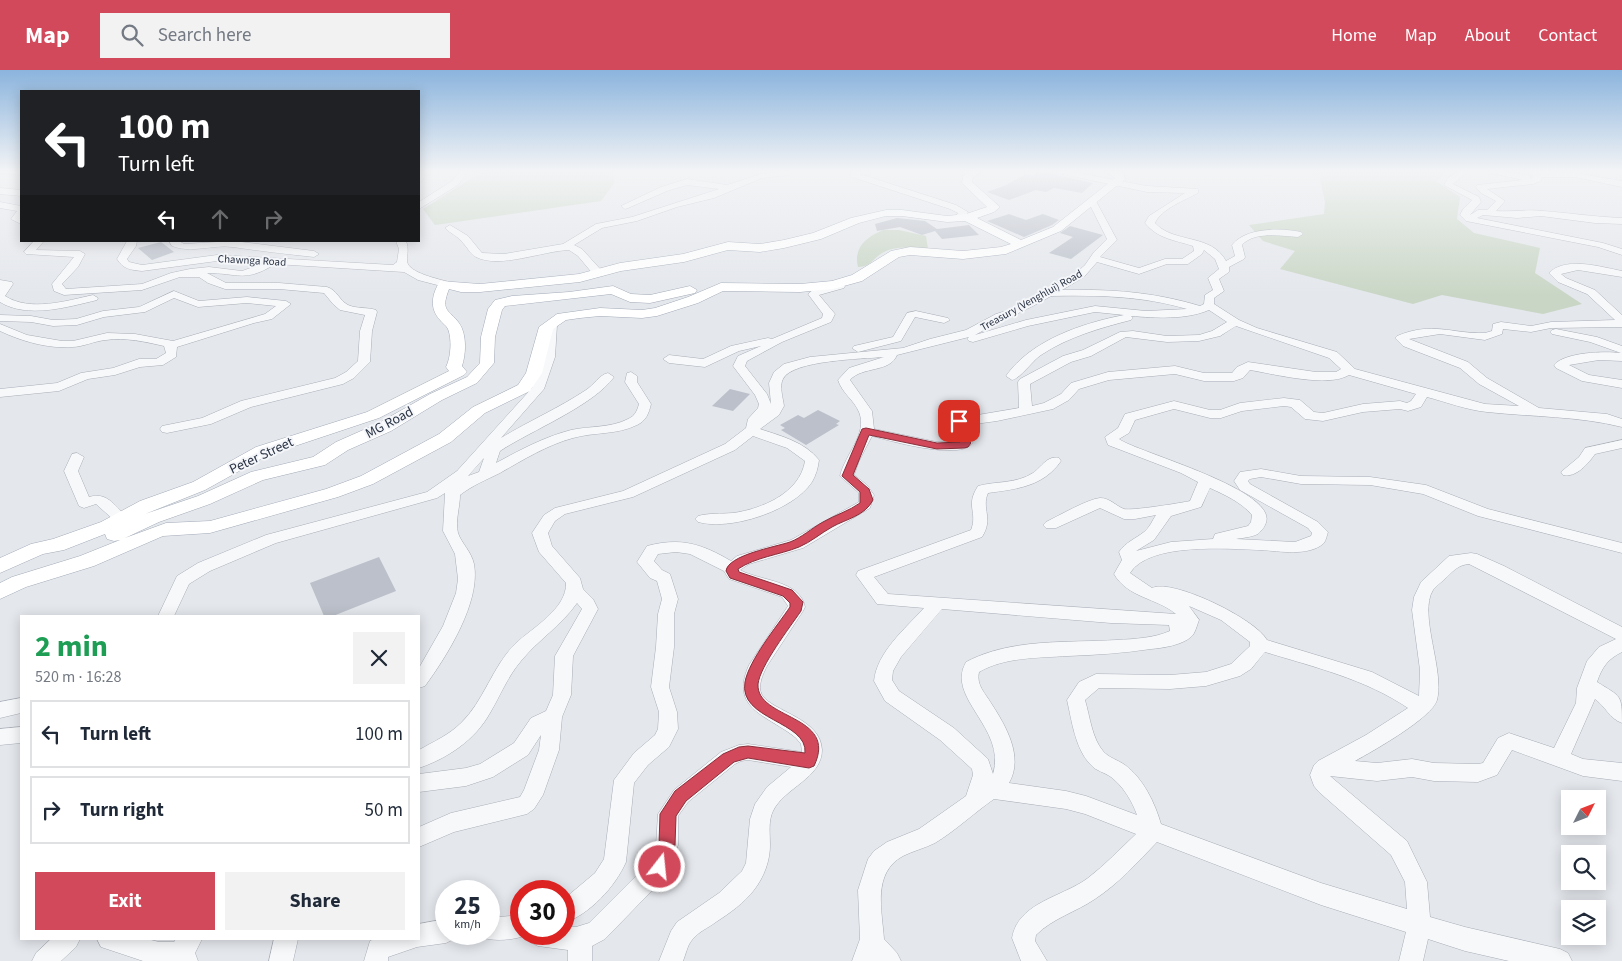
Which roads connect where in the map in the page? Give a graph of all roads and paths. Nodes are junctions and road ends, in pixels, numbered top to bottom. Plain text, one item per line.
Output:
1 (652, 213) edge
2 (963, 213) edge
3 (982, 213) edge
4 (1078, 213) edge
5 (1098, 213) edge
6 (1159, 213) edge
7 (1466, 213) edge
8 (1480, 213) edge
9 (1494, 213) edge
10 (964, 218) junction
11 (1469, 220) junction
12 (1622, 221) edge
13 (450, 228) dead end
14 (1298, 234) dead end
15 (1575, 241) junction
16 (38, 242) edge
17 (132, 242) edge
18 (174, 242) edge
19 (401, 242) edge
20 (1198, 243) junction
21 (1622, 243) edge
22 (1021, 245) junction
23 (565, 247) junction
24 (1622, 252) edge
25 (1094, 258) junction
26 (272, 262) junction
27 (1224, 266) junction
28 (405, 267) junction
29 (597, 272) junction
30 (180, 274) junction
31 (1622, 274) edge
32 (857, 278) junction
33 (0, 283) edge
34 (445, 284) junction
35 (153, 285) junction
36 (1047, 294) junction
37 (0, 297) edge
38 (1205, 308) junction
39 (1146, 314) junction
40 (0, 318) edge
41 (944, 320) dead end
42 (1235, 322) junction
43 (551, 323) junction
44 (1622, 323) edge
45 (0, 327) edge
46 (1537, 328) junction
47 (778, 340) junction
48 (930, 342) junction
49 (170, 346) junction
50 (1622, 350) edge
51 (894, 353) junction
52 (1622, 358) edge
53 (669, 359) dead end
54 (1028, 359) junction
55 (788, 367) junction
56 (1052, 367) junction
57 (1349, 370) junction
58 (631, 376) dead end
59 (1012, 376) dead end
60 (608, 377) dead end
61 (1622, 384) edge
62 (0, 393) edge
63 (1422, 393) junction
64 (1026, 411) junction
65 (1538, 411) junction
66 (1622, 423) edge
67 (167, 429) dead end
68 (752, 431) junction
69 (866, 432) junction
70 (1622, 444) edge
71 (77, 457) dead end
72 (1054, 462) dead end
73 (1568, 472) dead end
74 (485, 475) junction
75 (1206, 480) junction
76 (452, 487) junction
77 (1173, 510) junction
78 (122, 519) junction
79 (703, 519) dead end
80 (1051, 525) dead end
81 (1199, 544) junction
82 (1622, 548) edge
83 (1132, 560) junction
84 (0, 566) edge
85 (732, 568) junction
86 (0, 576) edge
87 (1137, 588) junction
88 (0, 592) edge
89 (575, 592) junction
90 (938, 603) junction
91 (166, 615) edge
92 (1622, 635) edge
93 (1179, 636) junction
94 (1260, 644) junction
95 (1622, 644) edge
96 (420, 679) edge
97 (1587, 684) junction
98 (20, 706) edge
99 (1422, 708) junction
100 (0, 710) edge
101 (1622, 715) edge
102 (553, 716) junction
103 (20, 735) edge
104 (0, 737) edge
105 (1556, 757) junction
106 (420, 759) edge
107 (809, 762) junction
108 (1326, 767) junction
109 (1622, 772) edge
110 (420, 783) edge
111 (983, 795) junction
112 (1151, 830) junction
113 (420, 837) edge
114 (575, 904) edge
115 (1419, 925) junction
116 (435, 933) edge
117 (420, 936) edge
118 (67, 940) edge
119 (112, 940) edge
120 (286, 940) edge
121 (405, 940) edge
122 (567, 945) edge
123 (580, 950) edge
124 (185, 951) edge
125 (868, 952) edge
126 (44, 961) edge
127 (281, 961) edge
128 (376, 961) edge
129 (671, 961) edge
130 (888, 961) edge
131 (1036, 961) edge
132 (1412, 961) edge
133 (1560, 961) edge

1 - 23 street
2 - 10 street
3 - 10 main road
4 - 22 main road
5 - 25 street, Treasury (Venghlui) Road
6 - 20 street
7 - 11 street
8 - 11 street
9 - 12 street
10 - 22 main road
10 - 29 main road
11 - 15 street
13 - 23 street
14 - 27 street
15 - 21 street
15 - 24 street
16 - 35 street
17 - 26 street, Chawnga Road
18 - 28 street
19 - 28 street
20 - 25 street
20 - 27 street
22 - 32 main road
23 - 29 street
25 - 36 street, Treasury (Venghlui) Road
26 - 28 street, Chawnga Road
26 - 30 street
27 - 38 street
28 - 34 street
29 - 34 main road
30 - 35 street
30 - 67 street
31 - 44 street
32 - 43 main road
32 - 47 street
32 - 86 main road, MG Road
33 - 37 street
34 - 78 main road, Peter Street
35 - 37 street
36 - 38 street
36 - 48 street, Treasury (Venghlui) Road
38 - 39 street
38 - 42 street
39 - 48 street
39 - 54 street
40 - 49 street
41 - 55 street
42 - 56 street
42 - 57 street
43 - 76 street
43 - 88 main road
44 - 46 street
45 - 49 street
46 - 50 street
46 - 65 street
47 - 53 street
47 - 68 street
48 - 51 street, Treasury (Venghlui) Road
49 - 62 street
51 - 55 street
51 - 69 street
52 - 61 street
54 - 56 street
54 - 59 street
55 - 68 street
56 - 64 street
57 - 63 street
57 - 64 street
58 - 74 street
60 - 74 street
63 - 65 street
63 - 75 street
64 - 69 street
65 - 66 street
68 - 79 street
68 - 89 street
69 - 85 street
70 - 73 street
71 - 78 street
72 - 90 street
74 - 76 street
75 - 77 street
75 - 81 street
76 - 91 street
76 - 96 street
77 - 80 street
77 - 83 street
78 - 84 main road, Peter Street
81 - 82 street
81 - 83 street
83 - 87 street
85 - 107 street
85 - 114 street
87 - 93 street
87 - 94 street
89 - 102 street
89 - 106 street
90 - 93 street
90 - 111 street
92 - 99 street
93 - 111 street
94 - 99 street
94 - 112 street
95 - 97 street
97 - 101 street
97 - 105 street
98 - 100 street
99 - 108 street
102 - 110 street
102 - 113 street
103 - 104 street
105 - 108 street
105 - 109 street
107 - 123 street
107 - 129 street
108 - 115 street
111 - 112 street
111 - 125 street
112 - 115 street
112 - 131 street
115 - 132 street
115 - 133 street
116 - 117 street
118 - 126 street
119 - 124 street
120 - 127 street
121 - 128 street
122 - 123 street
125 - 130 street

